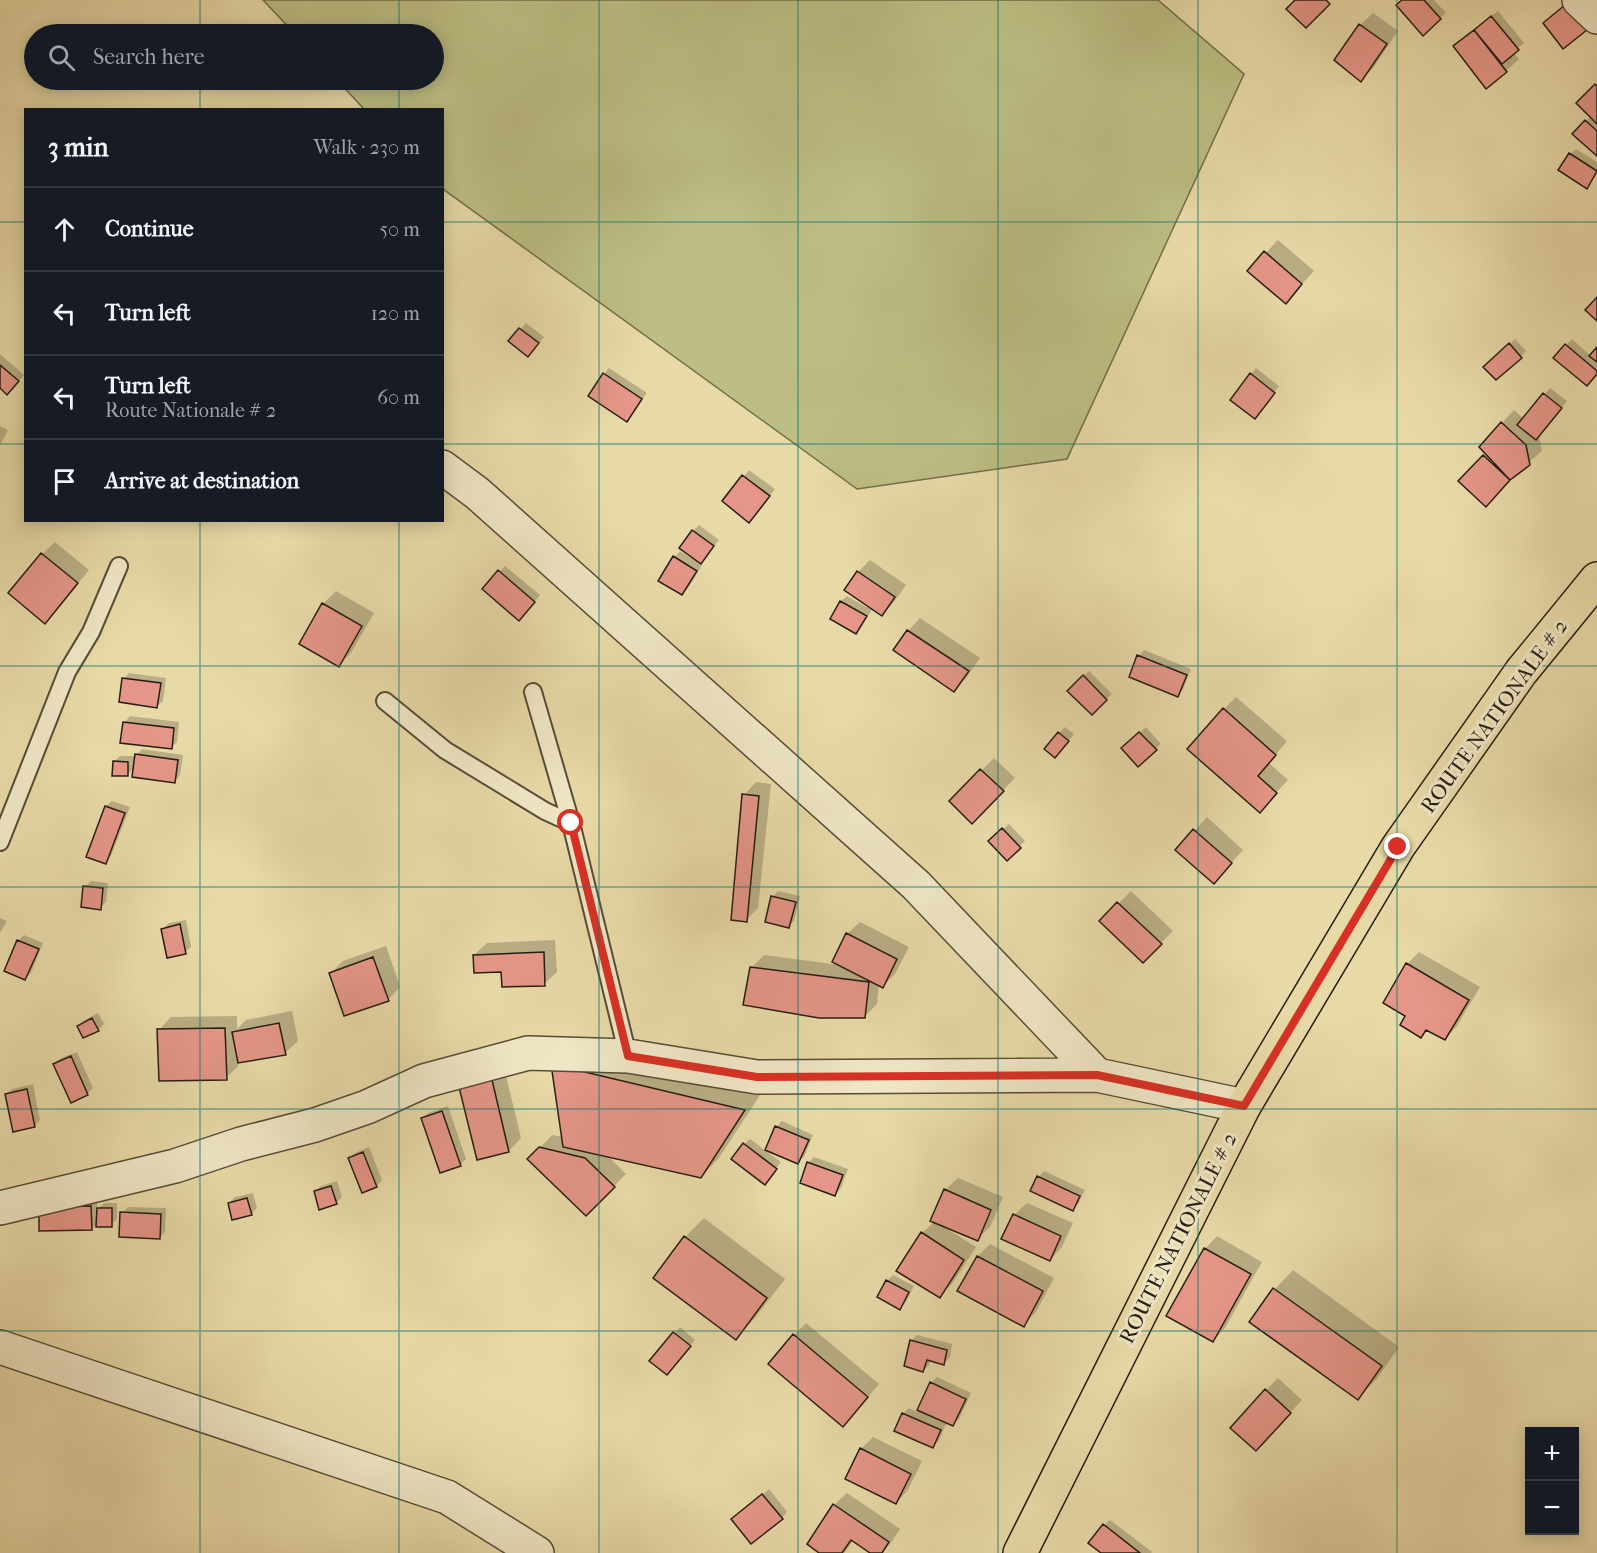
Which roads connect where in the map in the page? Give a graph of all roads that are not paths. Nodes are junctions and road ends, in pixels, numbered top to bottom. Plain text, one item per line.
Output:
1 (1579, 0) edge
2 (1597, 17) edge
3 (444, 468) edge
4 (119, 566) dead end
5 (1597, 579) edge
6 (533, 692) dead end
7 (385, 701) dead end
8 (571, 823) junction
9 (0, 842) edge
10 (628, 1056) junction
11 (1097, 1075) junction
12 (1244, 1106) junction
13 (0, 1208) edge
14 (0, 1347) edge
15 (537, 1553) edge
16 (1020, 1553) edge

1 - 2 street
3 - 11 street
4 - 9 lane
5 - 12 main road, ROUTE NATIONALE # 2
6 - 8 lane
7 - 8 lane
8 - 10 lane
10 - 11 street
10 - 13 street
11 - 12 street
12 - 16 main road, ROUTE NATIONALE # 2
14 - 15 street

